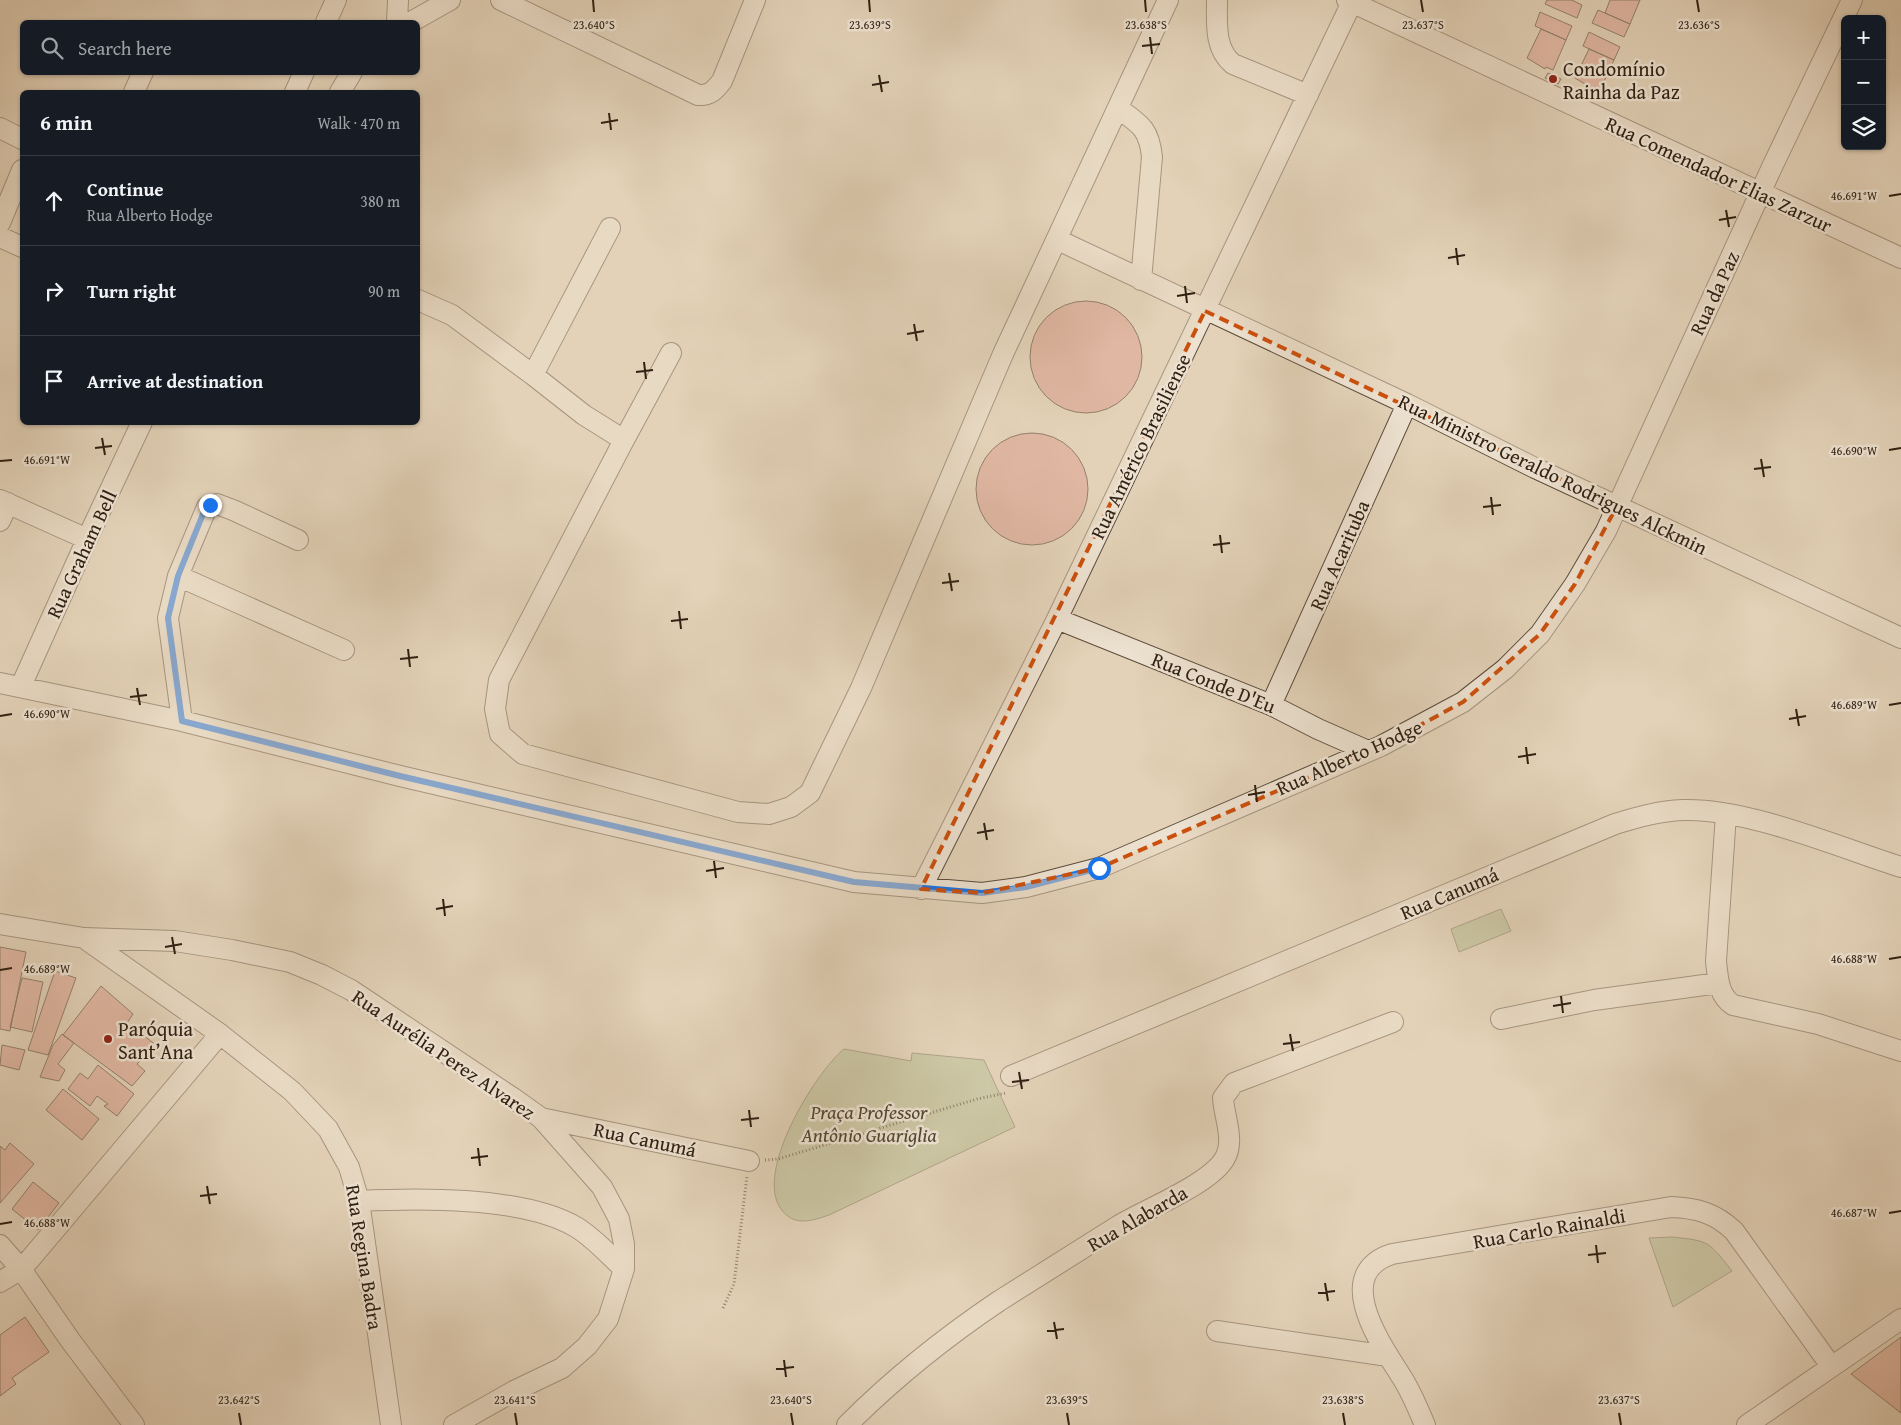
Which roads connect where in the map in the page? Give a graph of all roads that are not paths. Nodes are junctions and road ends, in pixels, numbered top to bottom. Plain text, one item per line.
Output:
1 (336, 0) edge
2 (398, 0) edge
3 (450, 0) edge
4 (501, 0) edge
5 (755, 0) edge
6 (1168, 0) edge
7 (1217, 0) edge
8 (1852, 0) edge
9 (1350, 1) edge
10 (327, 20) edge
11 (397, 20) edge
12 (415, 20) edge
13 (142, 75) edge
14 (303, 75) edge
15 (350, 75) edge
16 (135, 90) edge
17 (296, 90) edge
18 (341, 90) edge
19 (1308, 95) junction
20 (1119, 109) junction
21 (0, 128) edge
22 (20, 138) edge
23 (20, 175) edge
24 (1759, 194) junction
25 (0, 223) edge
26 (610, 228) dead end
27 (0, 237) edge
28 (1058, 240) junction
29 (20, 246) edge
30 (1901, 258) edge
31 (1141, 280) junction
32 (420, 301) edge
33 (1205, 311) junction
34 (671, 353) dead end
35 (533, 376) junction
36 (1407, 404) junction
37 (141, 425) edge
38 (624, 440) junction
39 (1617, 506) junction
40 (3, 508) edge
41 (86, 539) junction
42 (298, 540) dead end
43 (178, 576) junction
44 (1057, 619) junction
45 (1901, 638) edge
46 (344, 650) dead end
47 (0, 683) edge
48 (21, 686) junction
49 (1271, 705) junction
50 (182, 721) junction
51 (1368, 751) junction
52 (1726, 814) junction
53 (1901, 868) edge
54 (921, 889) junction
55 (0, 924) edge
56 (84, 938) junction
57 (1718, 984) junction
58 (1501, 1019) dead end
59 (1393, 1022) dead end
60 (220, 1034) junction
61 (1901, 1051) edge
62 (1008, 1085) road end
63 (541, 1118) junction
64 (749, 1161) road end
65 (359, 1202) junction
66 (0, 1245) edge
67 (21, 1269) junction
68 (624, 1269) junction
69 (0, 1282) edge
70 (1901, 1319) edge
71 (1217, 1331) dead end
72 (1388, 1356) junction
73 (1831, 1366) junction
74 (134, 1425) edge
75 (391, 1425) edge
76 (454, 1425) edge
77 (847, 1425) edge
78 (1425, 1425) edge
79 (1747, 1425) edge

1 - 10 street
2 - 11 street
3 - 12 street
4 - 5 street
6 - 20 street
7 - 19 street
8 - 24 street, Rua da Paz
9 - 19 street, Rua Américo Brasiliense
9 - 24 street, Rua Comendador Elias Zarzur
13 - 16 street
14 - 17 street
15 - 18 street
19 - 33 street, Rua Américo Brasiliense
20 - 28 street
20 - 31 street
21 - 22 street
23 - 25 street
24 - 30 street, Rua Comendador Elias Zarzur
24 - 39 street, Rua da Paz
26 - 35 street
27 - 29 street
28 - 31 street, Rua Ministro Geraldo Rodrigues Alckmin
28 - 38 street
31 - 33 street, Rua Ministro Geraldo Rodrigues Alckmin
32 - 35 street
33 - 36 street, Rua Ministro Geraldo Rodrigues Alckmin
33 - 44 street, Rua Américo Brasiliense
34 - 38 street
35 - 38 street
36 - 39 street, Rua Ministro Geraldo Rodrigues Alckmin
36 - 49 street, Rua Acarituba
37 - 41 street, Rua Graham Bell
39 - 45 street, Rua Ministro Geraldo Rodrigues Alckmin
39 - 51 street, Rua Alberto Hodge
40 - 41 street
41 - 48 street, Rua Graham Bell
42 - 43 street
43 - 46 street
43 - 50 street
44 - 49 street, Rua Conde D'Eu
44 - 54 street, Rua Américo Brasiliense
47 - 48 street, Rua Alberto Hodge
48 - 50 street, Rua Alberto Hodge
49 - 51 street, Rua Conde D'Eu
50 - 54 street, Rua Alberto Hodge
51 - 54 street, Rua Alberto Hodge
52 - 53 street, Rua Canumá
52 - 57 street
52 - 62 street, Rua Canumá
55 - 56 street, Rua Regina Badra
56 - 60 street, Rua Regina Badra
56 - 63 street, Rua Aurélia Perez Alvarez
57 - 58 street
57 - 61 street
59 - 77 street, Rua Alabarda
60 - 65 street, Rua Regina Badra
60 - 67 street
63 - 64 street, Rua Canumá
63 - 68 street, Rua Aurélia Perez Alvarez
65 - 68 street
65 - 75 street, Rua Regina Badra
66 - 67 street
67 - 69 street
67 - 74 street
68 - 76 street, Rua Aurélia Perez Alvarez
70 - 73 street
71 - 72 street
72 - 73 street, Rua Carlo Rainaldi
72 - 78 street, Rua Carlo Rainaldi
73 - 79 street

